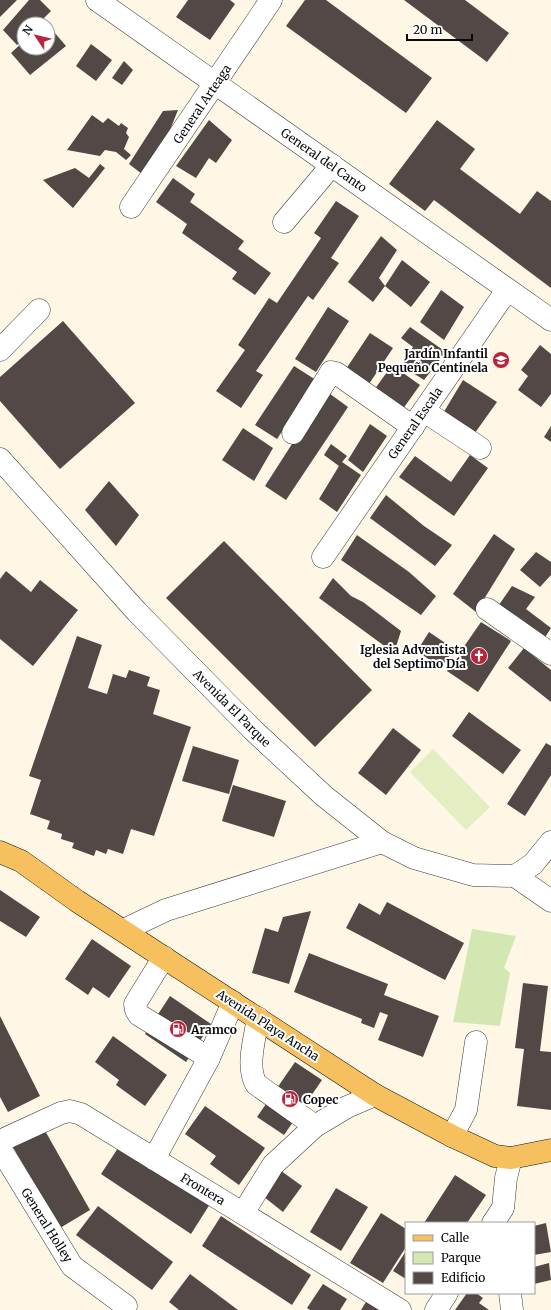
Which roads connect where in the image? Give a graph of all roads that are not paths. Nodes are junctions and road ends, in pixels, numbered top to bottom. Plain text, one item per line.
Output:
1 (97, 0) edge
2 (271, 0) edge
3 (216, 84) junction
4 (332, 165) junction
5 (131, 208) dead end
6 (284, 222) dead end
7 (507, 290) junction
8 (39, 310) dead end
9 (551, 320) edge
10 (0, 350) edge
11 (418, 419) junction
12 (293, 433) dead end
13 (480, 448) dead end
14 (0, 459) edge
15 (323, 557) dead end
16 (487, 609) dead end
17 (551, 654) edge
18 (382, 842) junction
19 (551, 842) edge
20 (0, 852) edge
21 (515, 876) junction
22 (551, 901) edge
23 (124, 930) junction
24 (164, 957) junction
25 (233, 1002) junction
26 (258, 1018) junction
27 (476, 1042) dead end
28 (209, 1058) junction
29 (375, 1095) junction
30 (315, 1126) junction
31 (452, 1136) junction
32 (0, 1141) edge
33 (0, 1148) edge
34 (551, 1150) edge
35 (511, 1158) junction
36 (154, 1159) junction
37 (243, 1213) junction
38 (500, 1218) edge
39 (446, 1294) edge
40 (510, 1294) edge
41 (126, 1306) dead end
42 (400, 1310) edge
43 (436, 1310) edge
44 (512, 1310) edge

1 - 3 street, General del Canto
2 - 3 street, General Arteaga
3 - 4 street, General del Canto
3 - 5 street, General Arteaga
4 - 6 street
4 - 7 street, General del Canto
7 - 9 street, General del Canto
7 - 11 street, General Escala
8 - 10 street
11 - 12 street
11 - 13 street
11 - 15 street, General Escala
14 - 18 street, Avenida El Parque
16 - 17 street
18 - 21 street, Avenida El Parque
18 - 23 street
19 - 21 street
20 - 23 main road, Avenida Playa Ancha
21 - 22 street
23 - 24 main road, Avenida Playa Ancha
24 - 25 main road, Avenida Playa Ancha
24 - 28 street
25 - 26 main road, Avenida Playa Ancha
25 - 28 street
26 - 29 main road, Avenida Playa Ancha
26 - 30 street
27 - 31 street
28 - 36 street
29 - 30 street
29 - 31 main road, Avenida Playa Ancha
30 - 37 street
31 - 35 main road, Avenida Playa Ancha
32 - 36 street, Frontera
33 - 41 street, General Holley
34 - 35 main road, Avenida Playa Ancha
35 - 38 street
36 - 37 street, Frontera
37 - 42 street, Frontera
39 - 43 street
40 - 44 street

